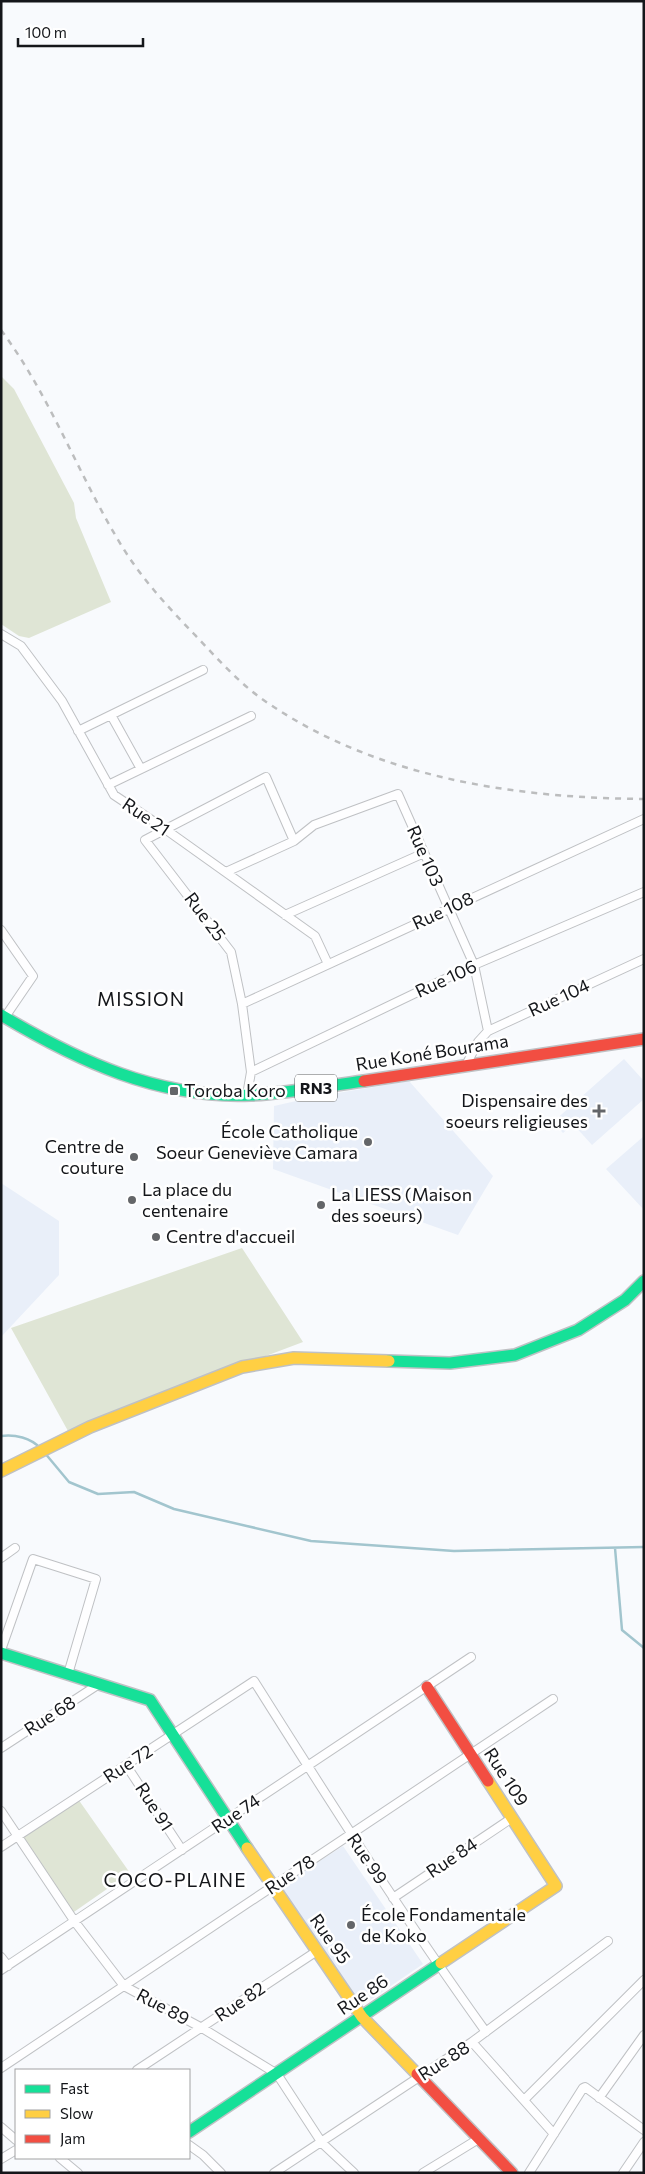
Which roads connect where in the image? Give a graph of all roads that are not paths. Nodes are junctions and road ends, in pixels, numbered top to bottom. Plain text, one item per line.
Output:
1 (1, 634) edge
2 (204, 670) dead end
3 (112, 715) junction
4 (251, 716) dead end
5 (78, 731) junction
6 (140, 769) junction
7 (108, 785) junction
8 (644, 819) edge
9 (164, 829) junction
10 (294, 841) junction
11 (424, 853) junction
12 (226, 872) junction
13 (644, 892) edge
14 (448, 909) junction
15 (285, 915) junction
16 (1, 930) edge
17 (644, 959) edge
18 (328, 964) junction
19 (474, 965) junction
20 (242, 1004) junction
21 (3, 1016) edge
22 (488, 1031) junction
23 (644, 1039) edge
24 (466, 1066) junction
25 (251, 1072) junction
26 (247, 1095) junction
27 (644, 1281) edge
28 (1, 1471) edge
29 (15, 1548) dead end
30 (1, 1558) edge
31 (1, 1652) edge
32 (471, 1657) dead end
33 (68, 1674) junction
34 (254, 1681) joint
35 (99, 1684) junction
36 (426, 1687) junction
37 (553, 1699) dead end
38 (173, 1734) junction
39 (1, 1748) edge
40 (470, 1754) junction
41 (126, 1765) junction
42 (308, 1766) junction
43 (1, 1811) edge
44 (512, 1818) junction
45 (228, 1819) junction
46 (351, 1834) junction
47 (18, 1836) junction
48 (1, 1847) edge
49 (182, 1850) junction
50 (556, 1886) joint
51 (272, 1887) junction
52 (393, 1898) junction
53 (75, 1922) junction
54 (608, 1941) dead end
55 (317, 1951) junction
56 (1, 1957) edge
57 (438, 1965) junction
58 (4, 1968) edge
59 (644, 1980) edge
60 (124, 1986) junction
61 (362, 2017) junction
62 (202, 2028) junction
63 (486, 2032) junction
64 (644, 2035) edge
65 (472, 2042) junction
66 (1, 2068) edge
67 (139, 2069) edge
68 (277, 2074) junction
69 (420, 2076) junction
70 (599, 2098) junction
71 (524, 2100) junction
72 (1, 2127) edge
73 (644, 2130) edge
74 (190, 2131) edge
75 (554, 2134) junction
76 (480, 2138) junction
77 (15, 2139) edge
78 (644, 2142) edge
79 (322, 2143) junction
80 (190, 2146) edge
81 (15, 2151) edge
82 (1, 2159) edge
83 (61, 2159) edge
84 (78, 2173) edge
85 (221, 2173) edge
86 (274, 2173) edge
87 (354, 2173) edge
88 (423, 2173) edge
89 (512, 2173) edge
90 (529, 2173) edge
91 (623, 2173) edge

1 - 5 street, Rue 21
2 - 3 street
3 - 5 street
3 - 6 street
4 - 6 street
5 - 7 street, Rue 21
6 - 7 street
7 - 9 street, Rue 21
8 - 14 street, Rue 108
9 - 10 street
9 - 12 street, Rue 21
9 - 20 street, Rue 25
10 - 11 street, Rue 103
10 - 12 street
11 - 14 street, Rue 103
11 - 15 street
12 - 15 street, Rue 21
13 - 19 street, Rue 106
14 - 18 street, Rue 108
14 - 19 street, Rue 103
15 - 18 street, Rue 21
16 - 21 street
17 - 22 street, Rue 104
18 - 20 street, Rue 108
19 - 22 street, Rue 103
19 - 25 street, Rue 106
20 - 25 street, Rue 25
21 - 26 main road, Rue Koné Bourama / RN3
22 - 24 street, Rue 104
23 - 24 main road, Rue Koné Bourama / RN3
24 - 26 main road, Rue Koné Bourama / RN3
25 - 26 street, Rue 25
27 - 28 main road
29 - 30 street
31 - 33 main road
31 - 33 street
32 - 36 street, Rue 74
33 - 35 main road
34 - 38 street, Rue 72
34 - 42 street, Rue 99
35 - 38 main road, Rue 95
35 - 39 street, Rue 68
36 - 40 main road, Rue 109
36 - 42 street, Rue 74
37 - 40 street, Rue 78
38 - 41 street, Rue 72
38 - 45 main road, Rue 95
40 - 44 main road, Rue 109
40 - 46 street, Rue 78
41 - 47 street, Rue 72
41 - 49 street, Rue 91
42 - 45 street, Rue 74
42 - 46 street, Rue 99
43 - 47 street, Rue 89
44 - 50 main road, Rue 109
44 - 52 street, Rue 84
45 - 49 street, Rue 74
45 - 51 main road, Rue 95
46 - 51 street, Rue 78
46 - 52 street, Rue 99
47 - 48 street, Rue 72
47 - 53 street, Rue 89
49 - 53 street, Rue 74
50 - 57 main road, Rue 86
51 - 55 main road, Rue 95
51 - 60 street, Rue 78
52 - 57 street, Rue 99
53 - 58 street, Rue 74
53 - 60 street, Rue 89
54 - 63 street, Rue 88
55 - 61 main road, Rue 95
55 - 62 street, Rue 82
56 - 58 street
57 - 61 main road, Rue 86
57 - 63 street, Rue 99
59 - 71 street
60 - 62 street, Rue 89
60 - 66 street, Rue 78
61 - 68 main road, Rue 86
61 - 69 main road, Rue 95
62 - 67 street, Rue 82
62 - 68 street, Rue 89
63 - 65 street, Rue 88
64 - 70 street
65 - 69 street, Rue 88
65 - 71 street
68 - 74 main road, Rue 86
68 - 79 street, Rue 89
69 - 76 main road, Rue 95
69 - 79 street, Rue 88
70 - 73 street
70 - 75 street
71 - 75 street
72 - 77 street
75 - 90 street
76 - 88 street
76 - 89 main road, Rue 95
78 - 91 street
79 - 86 street, Rue 88
79 - 87 street, Rue 89
80 - 85 street
81 - 82 street
83 - 84 street

